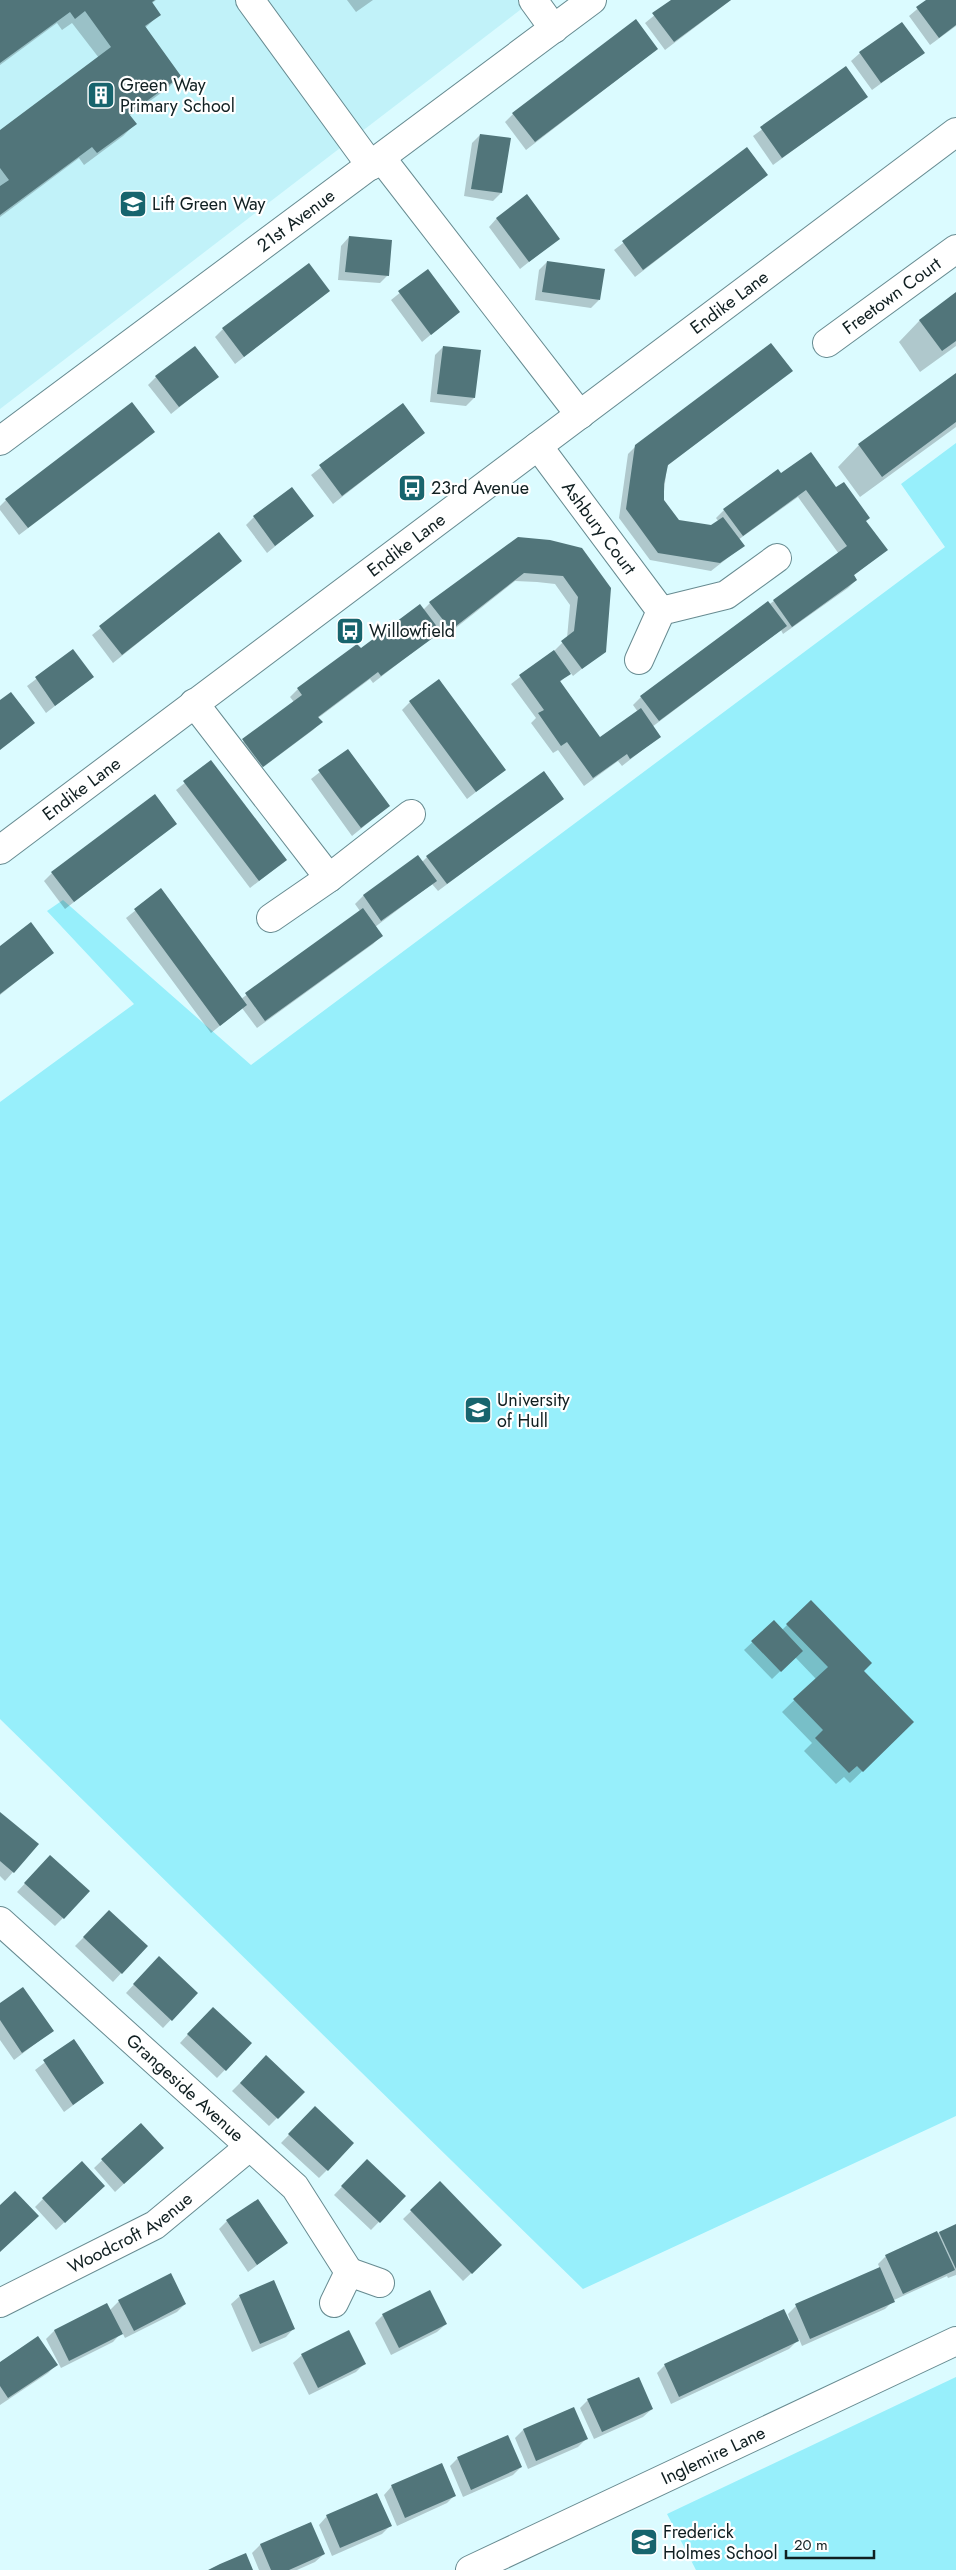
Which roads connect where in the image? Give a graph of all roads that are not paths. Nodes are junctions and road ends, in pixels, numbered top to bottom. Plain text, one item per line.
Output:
1 (250, 0) edge
2 (533, 0) edge
3 (592, 0) edge
4 (554, 29) junction
5 (954, 137) edge
6 (377, 162) junction
7 (956, 249) edge
8 (827, 343) dead end
9 (580, 414) junction
10 (0, 441) edge
11 (538, 446) junction
12 (777, 558) dead end
13 (661, 611) junction
14 (639, 660) dead end
15 (194, 703) junction
16 (411, 814) dead end
17 (0, 850) edge
18 (329, 878) junction
19 (271, 918) dead end
20 (0, 1921) edge
21 (249, 2147) junction
22 (349, 2272) junction
23 (380, 2283) dead end
24 (334, 2302) dead end
25 (0, 2303) edge
26 (956, 2341) edge
27 (470, 2570) edge

1 - 6 street
2 - 4 street
3 - 4 street, 21st Avenue
4 - 6 street, 21st Avenue
5 - 9 street, Endike Lane
6 - 9 street
6 - 10 street, 21st Avenue
7 - 8 street, Freetown Court
9 - 11 street, Endike Lane
11 - 13 street, Ashbury Court
11 - 15 street, Endike Lane
12 - 13 street
13 - 14 street
15 - 17 street, Endike Lane
15 - 18 street
16 - 18 street
18 - 19 street
20 - 21 street, Grangeside Avenue
21 - 22 street, Grangeside Avenue
21 - 25 street, Woodcroft Avenue
22 - 23 street
22 - 24 street
26 - 27 street, Inglemire Lane

